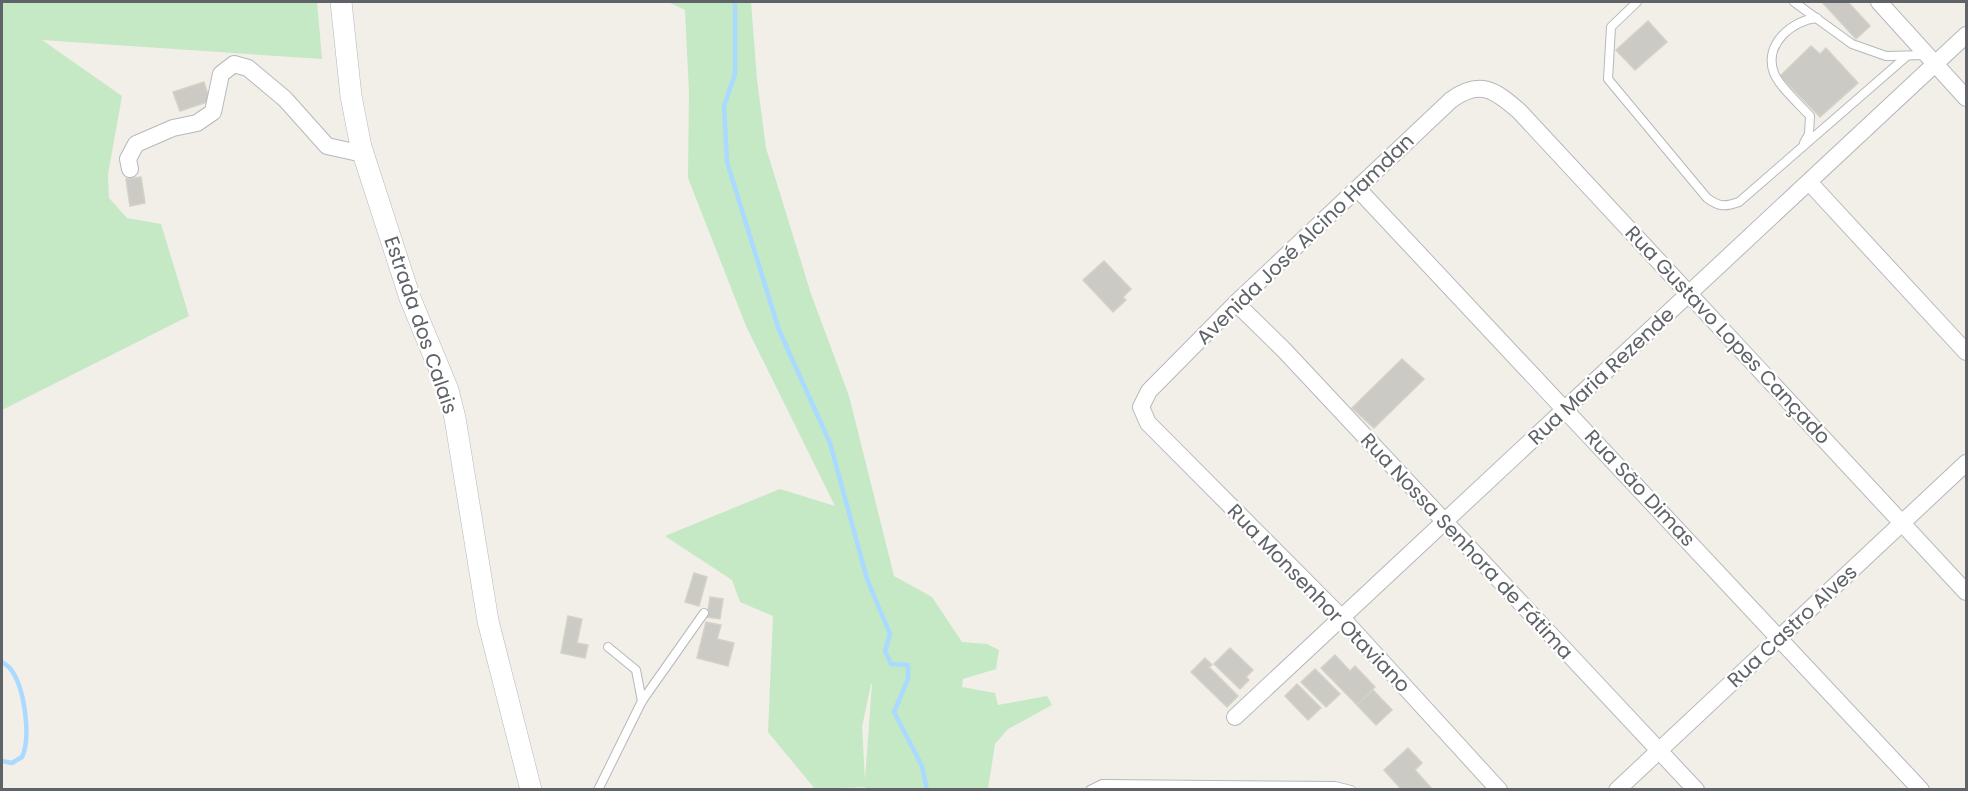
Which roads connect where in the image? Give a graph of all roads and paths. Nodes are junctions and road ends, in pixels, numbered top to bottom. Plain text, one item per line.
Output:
1 (341, 2) edge
2 (1638, 2) edge
3 (1794, 2) edge
4 (1879, 2) edge
5 (1817, 18) junction
6 (1966, 35) edge
7 (1907, 56) junction
8 (1931, 60) junction
9 (1482, 87) joint
10 (1966, 98) edge
11 (1801, 148) junction
12 (363, 154) junction
13 (130, 169) dead end
14 (1809, 182) junction
15 (1358, 189) junction
16 (1689, 294) junction
17 (1236, 303) junction
18 (1966, 352) edge
19 (1141, 407) joint
20 (1566, 409) junction
21 (1966, 463) edge
22 (1444, 522) junction
23 (1902, 523) junction
24 (1966, 592) edge
25 (704, 614) dead end
26 (1342, 618) junction
27 (1779, 638) junction
28 (608, 647) dead end
29 (642, 701) junction
30 (1236, 717) dead end
31 (1659, 750) junction
32 (531, 789) edge
33 (598, 789) edge
34 (1090, 789) edge
35 (1351, 789) edge
36 (1499, 789) edge
37 (1617, 789) edge
38 (1696, 789) edge
39 (1921, 789) edge

1 - 12 street, Estrada dos Calais
2 - 11 lane
3 - 5 lane
4 - 8 street
5 - 7 lane
5 - 11 lane
6 - 8 street, Rua Maria Rezende
7 - 8 lane
7 - 11 lane
8 - 10 street
8 - 14 street, Rua Maria Rezende
9 - 15 street, Avenida José Alcino Hamdan
9 - 16 street, Rua Gustavo Lopes Cançado
12 - 13 street
12 - 32 street, Estrada dos Calais
14 - 16 street, Rua Maria Rezende
14 - 18 street
15 - 17 street, Avenida José Alcino Hamdan
15 - 20 street, Rua São Dimas
16 - 20 street, Rua Maria Rezende
16 - 23 street, Rua Gustavo Lopes Cançado
17 - 19 street, Avenida José Alcino Hamdan
17 - 22 street, Rua Nossa Senhora de Fátima
19 - 26 street, Rua Monsenhor Otaviano
20 - 22 street, Rua Maria Rezende
20 - 27 street, Rua São Dimas
21 - 23 street, Rua Castro Alves
22 - 26 street, Rua Maria Rezende
22 - 31 street, Rua Nossa Senhora de Fátima
23 - 24 street, Rua Gustavo Lopes Cançado
23 - 27 street, Rua Castro Alves
25 - 29 lane
26 - 30 street, Rua Maria Rezende
26 - 36 street, Rua Monsenhor Otaviano
27 - 31 street, Rua Castro Alves
27 - 39 street, Rua São Dimas
28 - 29 lane
29 - 33 lane
31 - 37 street, Rua Castro Alves
31 - 38 street, Rua Nossa Senhora de Fátima
34 - 35 lane

